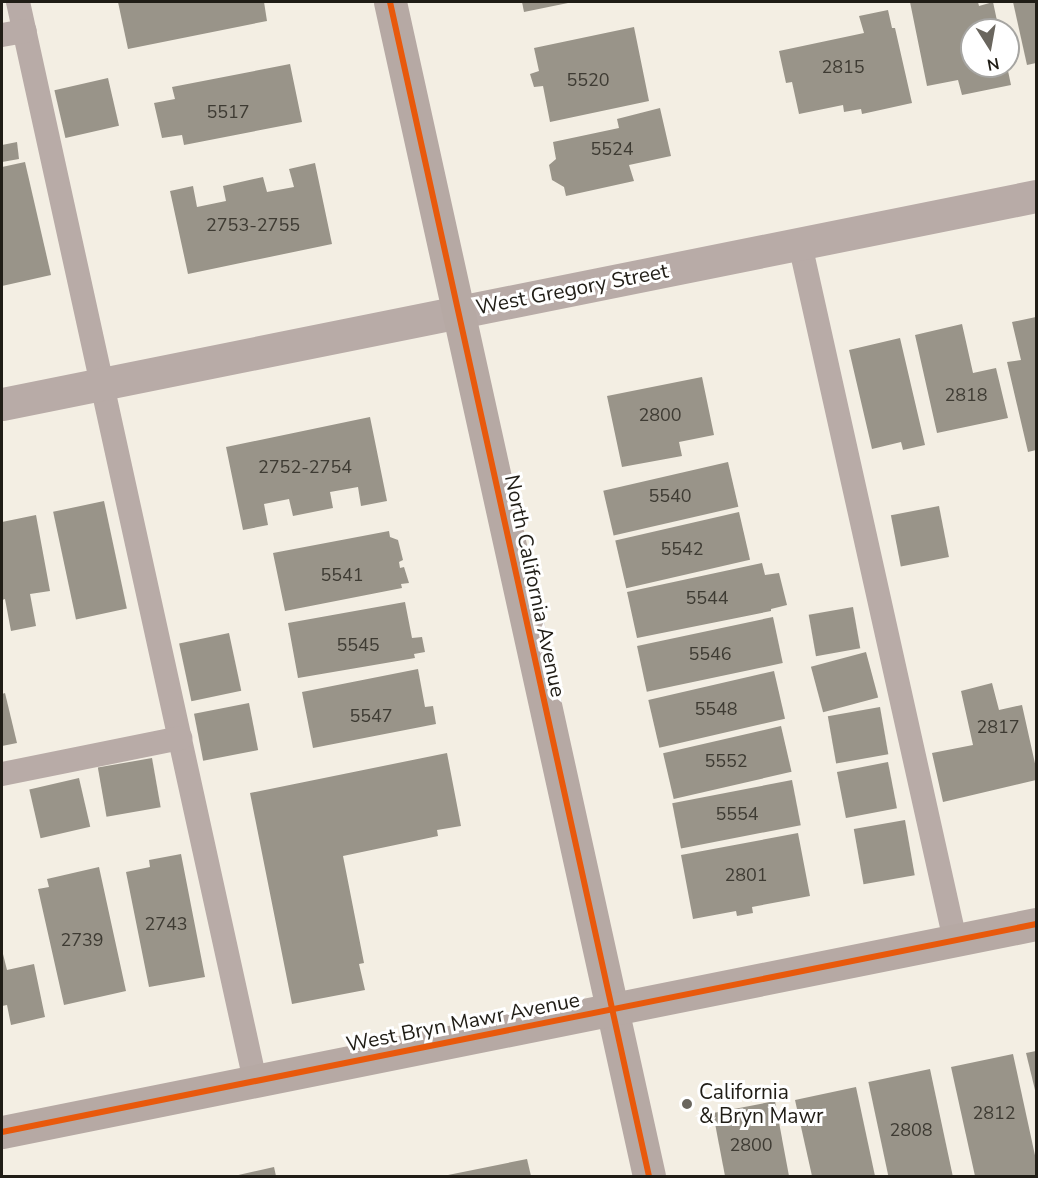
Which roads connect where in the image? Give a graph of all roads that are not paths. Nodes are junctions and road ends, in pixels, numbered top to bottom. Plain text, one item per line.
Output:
1 (18, 2) edge
2 (390, 2) edge
3 (13, 33) edge
4 (1036, 196) edge
5 (800, 244) junction
6 (458, 312) junction
7 (102, 383) junction
8 (2, 404) edge
9 (180, 738) junction
10 (2, 774) edge
11 (1036, 924) edge
12 (955, 940) junction
13 (612, 1009) junction
14 (255, 1081) junction
15 (2, 1132) edge
16 (649, 1176) edge

1 - 3 lane
2 - 6 main road, North California Avenue
3 - 7 lane
4 - 5 street, West Gregory Street
5 - 6 street, West Gregory Street
5 - 12 lane
6 - 7 street, West Gregory Street
6 - 13 main road, North California Avenue
7 - 8 street, West Gregory Street
7 - 9 lane
9 - 10 lane
9 - 14 lane
11 - 12 main road, West Bryn Mawr Avenue
12 - 13 main road, West Bryn Mawr Avenue
13 - 14 main road, West Bryn Mawr Avenue
13 - 16 main road, North California Avenue
14 - 15 main road, West Bryn Mawr Avenue

